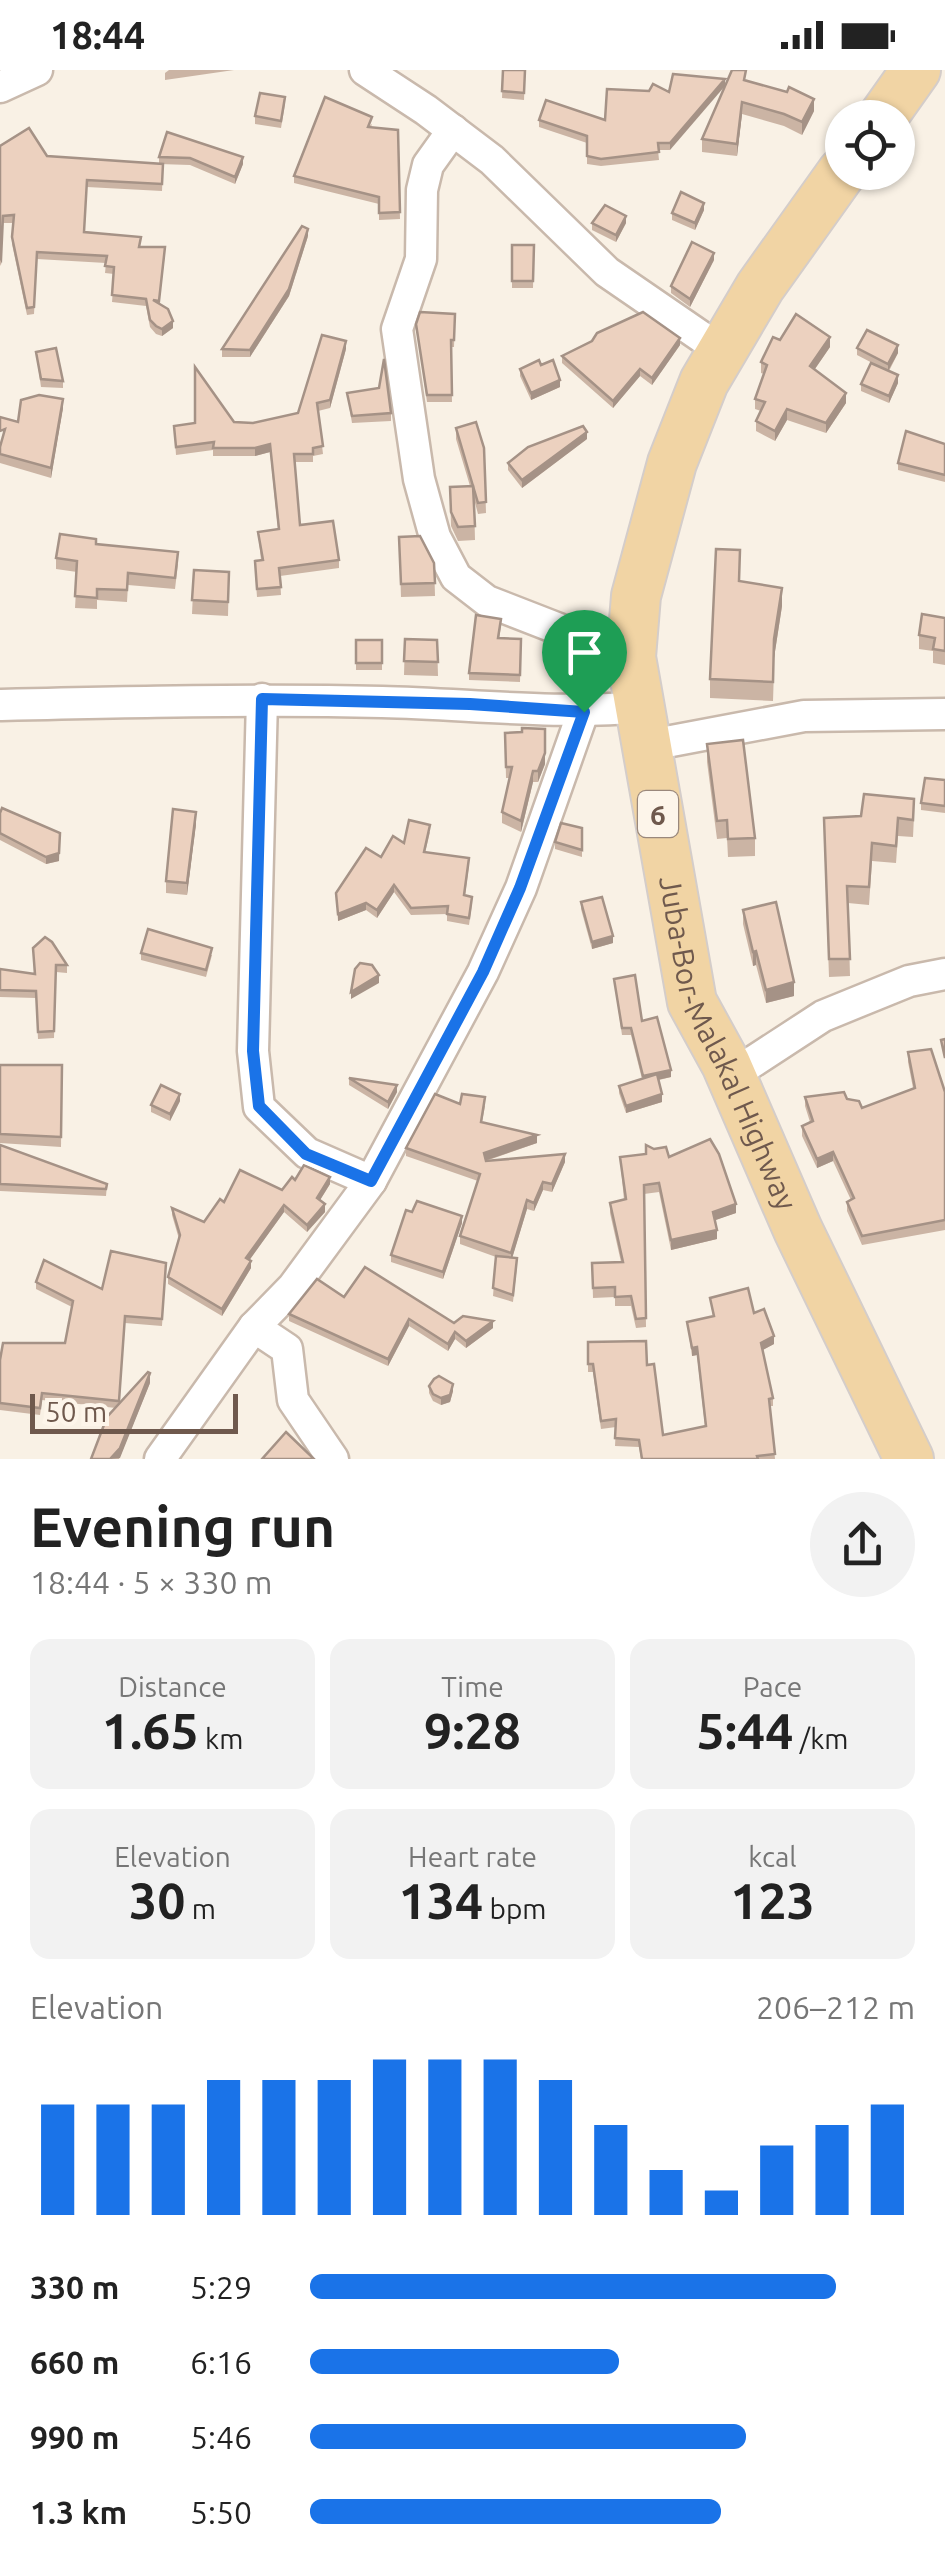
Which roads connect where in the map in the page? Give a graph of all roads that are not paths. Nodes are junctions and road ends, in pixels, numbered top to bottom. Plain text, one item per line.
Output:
1 (38, 70) edge
2 (365, 70) edge
3 (916, 70) edge
4 (0, 87) edge
5 (895, 100) edge
6 (453, 130) junction
7 (829, 190) edge
8 (722, 351) junction
9 (631, 656) junction
10 (262, 699) junction
11 (0, 705) edge
12 (584, 712) junction
13 (945, 714) edge
14 (643, 727) junction
15 (945, 974) edge
16 (731, 1076) junction
17 (371, 1181) junction
18 (254, 1327) junction
19 (901, 1457) edge
20 (160, 1459) edge
21 (333, 1459) edge

1 - 4 street
2 - 6 street
3 - 5 main road
6 - 8 street
6 - 9 street
7 - 8 main road, Juba-Bor-Malakal Highway / 6
8 - 9 main road, Juba-Bor-Malakal Highway / 6
9 - 14 main road, Juba-Bor-Malakal Highway / 6
10 - 11 street
10 - 12 street
10 - 17 street
12 - 14 street
12 - 17 street
13 - 14 street
14 - 16 main road, Juba-Bor-Malakal Highway / 6
15 - 16 street
16 - 19 main road, Juba-Bor-Malakal Highway / 6
17 - 18 street
18 - 20 street
18 - 21 street

